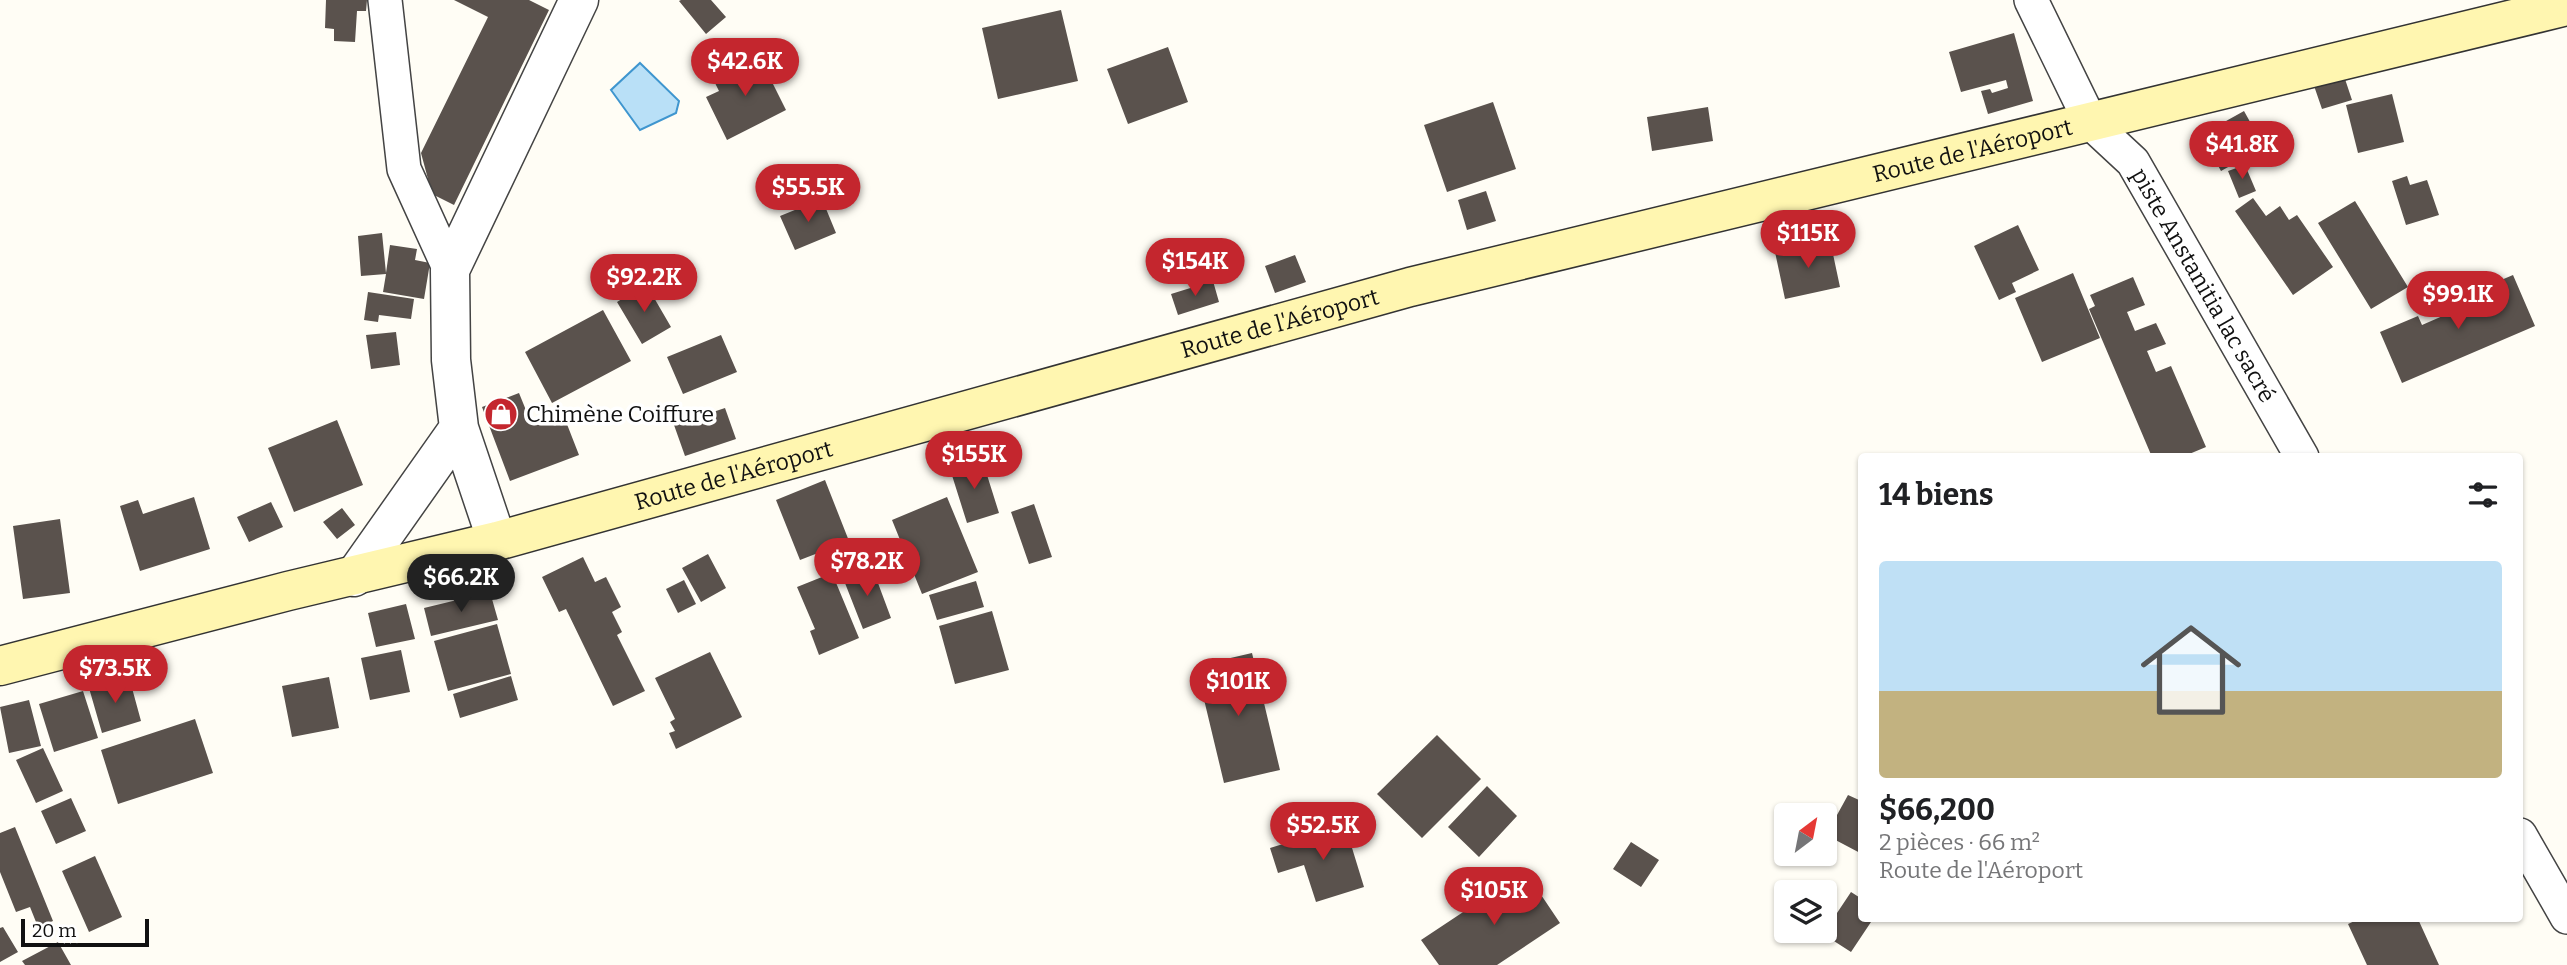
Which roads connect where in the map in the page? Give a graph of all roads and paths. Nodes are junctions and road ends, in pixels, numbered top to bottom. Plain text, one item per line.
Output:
1 (385, 0) edge
2 (579, 0) edge
3 (2031, 0) edge
4 (2567, 6) edge
5 (2091, 123) junction
6 (450, 270) junction
7 (459, 428) junction
8 (2300, 453) edge
9 (497, 541) junction
10 (354, 577) junction
11 (0, 666) edge
12 (2523, 840) edge
13 (2567, 917) edge

1 - 6 street
2 - 6 street
3 - 5 street
4 - 5 main road, Route de l'Aéroport
5 - 8 street, piste Anstanitia lac sacré
5 - 9 main road, Route de l'Aéroport
6 - 7 street
7 - 9 street
7 - 10 street
9 - 10 main road, Route de l'Aéroport
10 - 11 main road, Route de l'Aéroport
12 - 13 street

